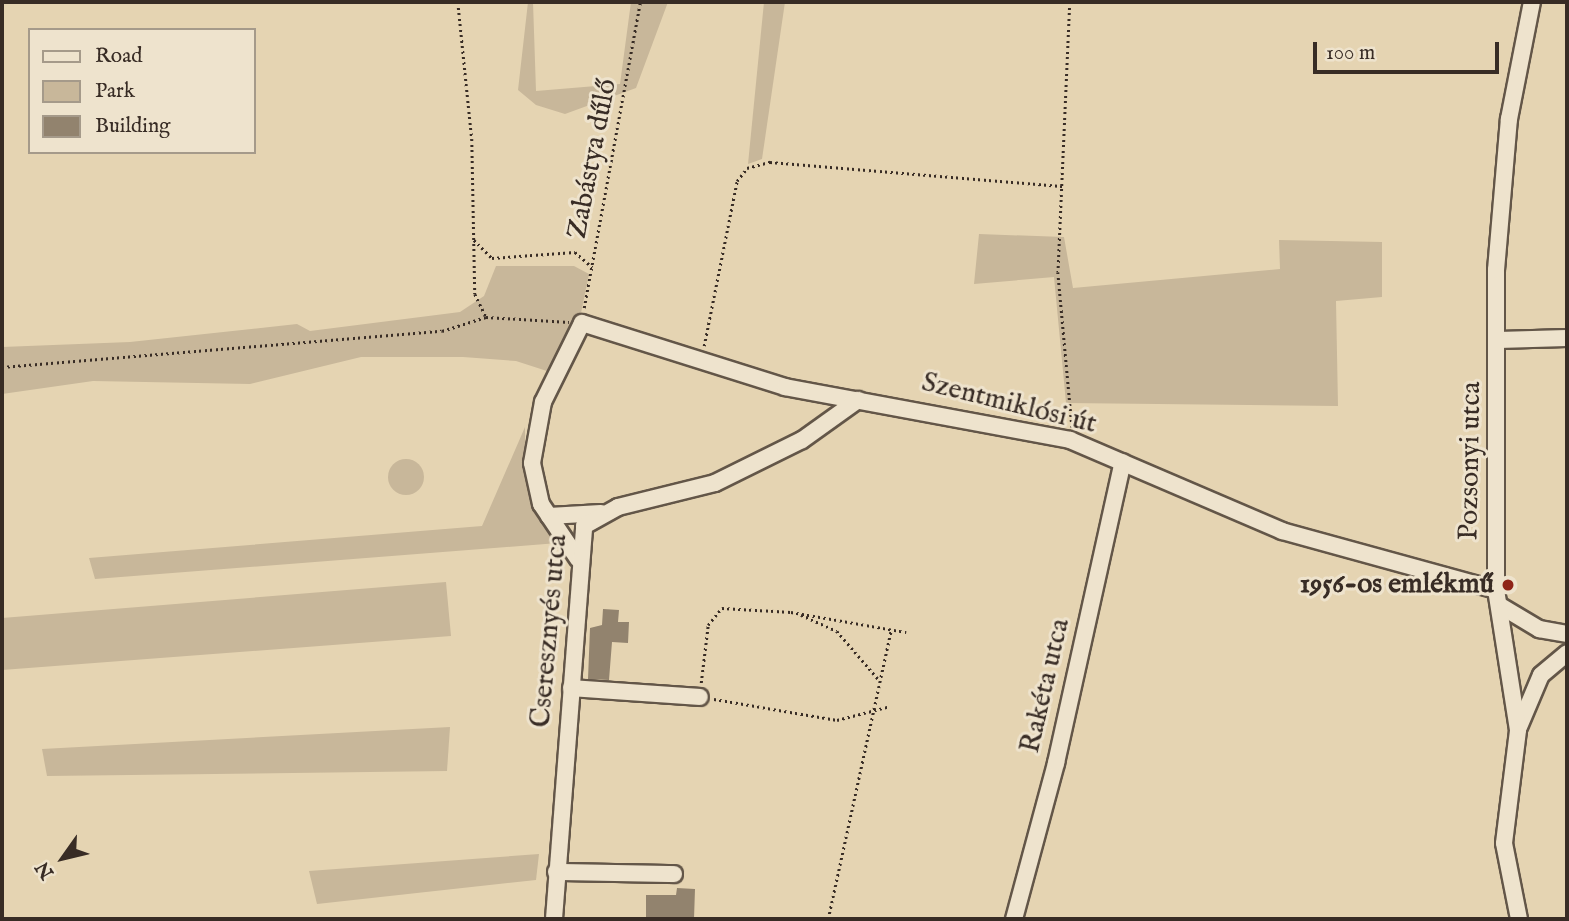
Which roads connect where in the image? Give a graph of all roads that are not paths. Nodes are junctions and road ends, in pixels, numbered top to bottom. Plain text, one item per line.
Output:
1 (1532, 2) edge
2 (1567, 338) edge
3 (1498, 340) junction
4 (858, 400) junction
5 (1123, 462) junction
6 (601, 513) junction
7 (549, 516) junction
8 (578, 559) junction
9 (1497, 597) junction
10 (1567, 634) edge
11 (1567, 653) edge
12 (571, 688) junction
13 (700, 697) road end
14 (1518, 730) junction
15 (556, 872) junction
16 (674, 874) dead end
17 (554, 919) edge
18 (1014, 919) edge
19 (1518, 919) edge

1 - 3 street, Pozsonyi utca
2 - 3 street
3 - 9 street, Pozsonyi utca
4 - 5 street, Szentmiklósi út
4 - 6 street, Cseresznyés utca
4 - 7 street, Szentmiklósi út
5 - 9 street, Szentmiklósi út
5 - 18 street, Rakéta utca
6 - 7 street
6 - 8 street, Cseresznyés utca
7 - 8 street
8 - 12 street, Cseresznyés utca
9 - 10 street, Szentmiklósi út
9 - 14 street, Pozsonyi utca
11 - 14 street
12 - 13 street
12 - 15 street, Cseresznyés utca
14 - 19 street, Pozsonyi utca
15 - 16 street
15 - 17 street, Cseresznyés utca

